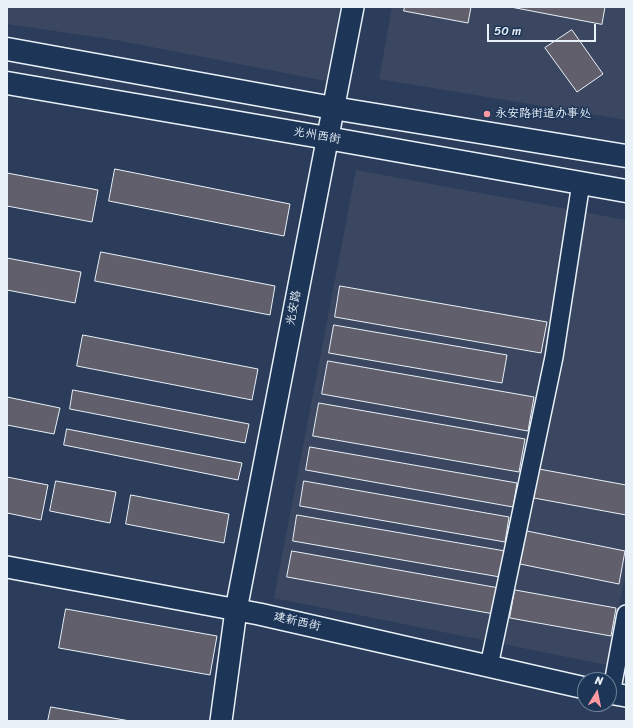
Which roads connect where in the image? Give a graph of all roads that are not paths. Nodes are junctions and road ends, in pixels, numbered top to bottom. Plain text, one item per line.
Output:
1 (353, 7) edge
2 (7, 49) edge
3 (7, 83) edge
4 (333, 108) junction
5 (327, 138) junction
6 (626, 156) edge
7 (581, 183) junction
8 (626, 191) edge
9 (7, 567) edge
10 (236, 610) junction
11 (626, 614) edge
12 (488, 666) junction
13 (617, 679) edge
14 (577, 686) edge
15 (221, 721) edge

1 - 4 street, 光安路
2 - 4 main road
3 - 5 main road, 光州西街
4 - 5 street, 光安路
4 - 6 main road
5 - 7 main road, 光州西街
5 - 10 street, 光安路
7 - 8 main road, 光州西街
7 - 12 street
9 - 10 street, 建新西街
10 - 12 street, 建新西街
10 - 15 street, 光安路
11 - 13 street
12 - 14 street, 建新西街

